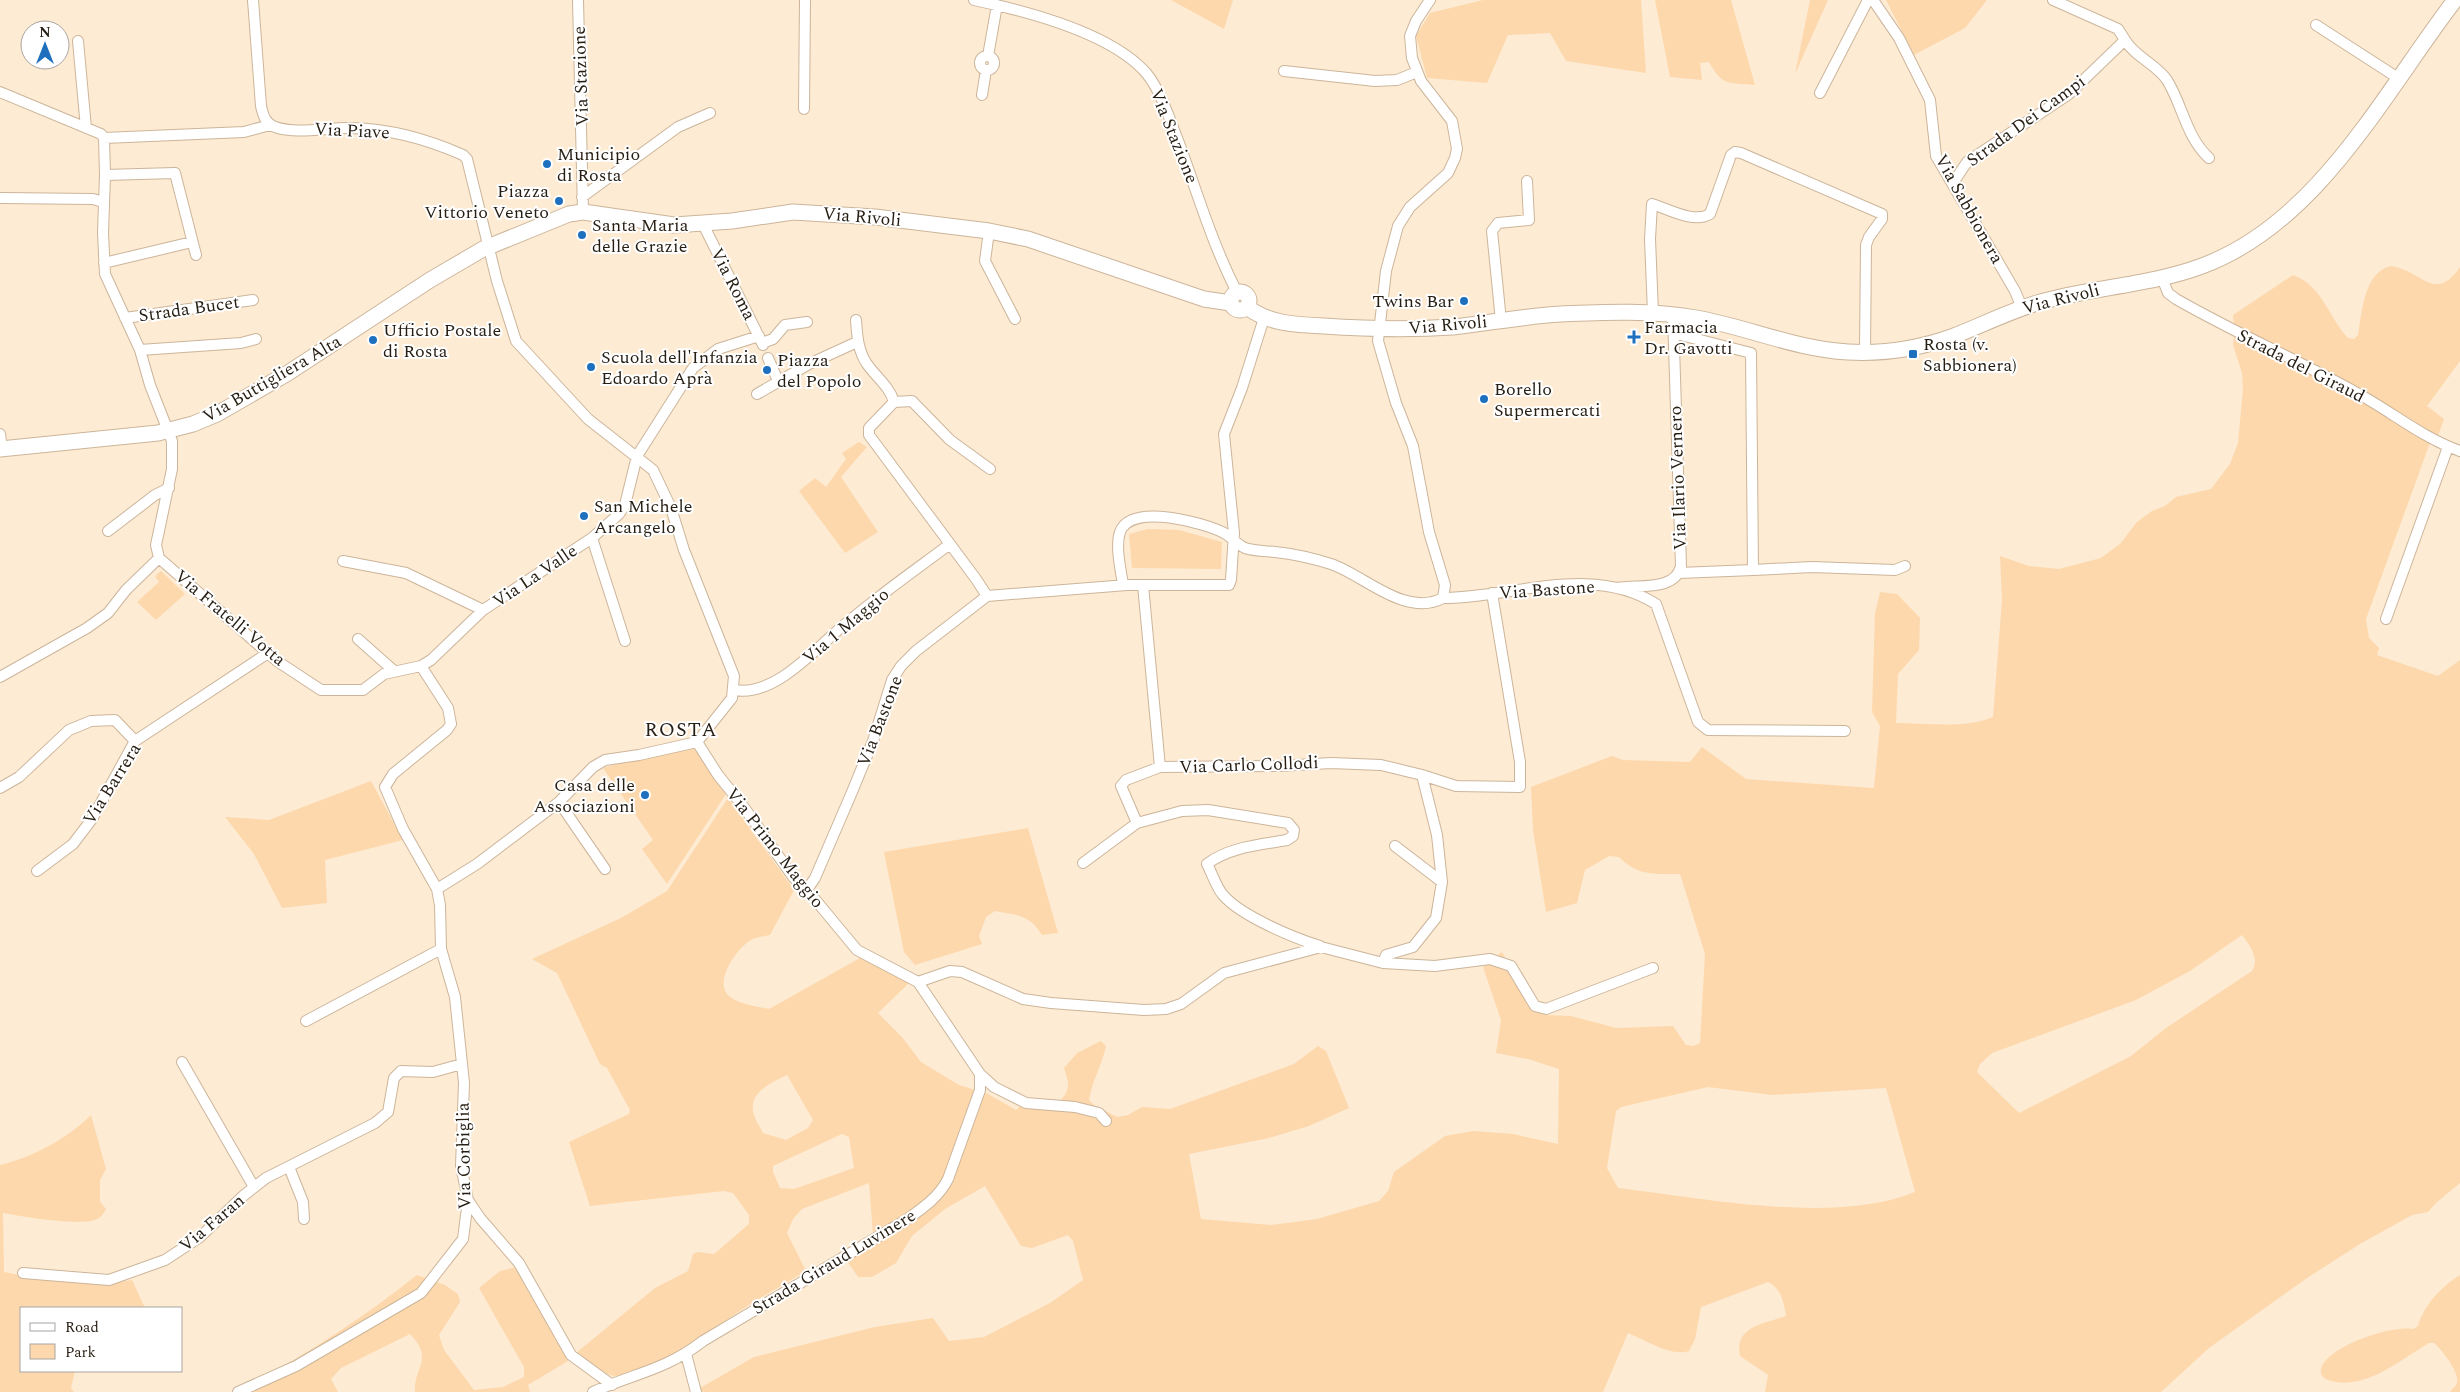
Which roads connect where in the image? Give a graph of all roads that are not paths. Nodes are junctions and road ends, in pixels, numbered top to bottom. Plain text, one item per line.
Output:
1 (252, 0) edge
2 (578, 0) edge
3 (805, 0) edge
4 (974, 0) edge
5 (1430, 0) edge
6 (1868, 0) edge
7 (1873, 0) edge
8 (2053, 0) edge
9 (2455, 0) edge
10 (996, 5) junction
11 (2316, 26) dead end
12 (2125, 40) junction
13 (78, 41) dead end
14 (1284, 71) dead end
15 (1417, 72) junction
16 (2398, 78) junction
17 (0, 92) edge
18 (1820, 93) dead end
19 (982, 95) dead end
20 (804, 109) dead end
21 (710, 113) dead end
22 (270, 125) junction
23 (86, 128) junction
24 (104, 138) junction
25 (2209, 158) dead end
26 (105, 176) junction
27 (1527, 181) dead end
28 (1952, 183) junction
29 (0, 198) edge
30 (103, 202) junction
31 (582, 205) junction
32 (703, 224) junction
33 (988, 231) junction
34 (192, 242) junction
35 (489, 246) junction
36 (196, 255) dead end
37 (104, 263) junction
38 (2162, 278) junction
39 (1234, 298) junction
40 (253, 300) dead end
41 (2022, 308) junction
42 (1653, 313) junction
43 (1673, 315) junction
44 (125, 318) junction
45 (1264, 318) junction
46 (1015, 319) dead end
47 (856, 320) dead end
48 (1501, 321) junction
49 (806, 322) dead end
50 (1380, 330) junction
51 (1673, 333) junction
52 (256, 339) dead end
53 (761, 341) junction
54 (857, 342) junction
55 (140, 350) junction
56 (1865, 352) junction
57 (768, 358) dead end
58 (778, 381) junction
59 (756, 394) dead end
60 (894, 399) junction
61 (170, 431) junction
62 (0, 434) edge
63 (2448, 446) junction
64 (1, 449) edge
65 (2460, 451) edge
66 (637, 456) junction
67 (990, 469) dead end
68 (169, 488) junction
69 (108, 532) dead end
70 (592, 538) junction
71 (1234, 540) junction
72 (950, 544) junction
73 (159, 558) junction
74 (343, 561) dead end
75 (1905, 566) dead end
76 (1753, 570) junction
77 (1679, 573) junction
78 (1123, 585) junction
79 (1143, 585) junction
80 (1616, 588) junction
81 (1492, 593) junction
82 (987, 596) junction
83 (1443, 598) junction
84 (483, 610) junction
85 (2386, 619) dead end
86 (358, 640) dead end
87 (625, 641) dead end
88 (268, 653) junction
89 (421, 666) junction
90 (393, 670) junction
91 (0, 677) edge
92 (734, 690) junction
93 (1845, 731) dead end
94 (135, 741) junction
95 (697, 742) junction
96 (1160, 767) junction
97 (1422, 775) junction
98 (0, 788) edge
99 (559, 802) junction
100 (1137, 823) junction
101 (1395, 846) dead end
102 (1083, 863) dead end
103 (605, 869) dead end
104 (37, 871) dead end
105 (1442, 882) junction
106 (438, 889) junction
107 (806, 891) junction
108 (1321, 947) junction
109 (441, 949) junction
110 (1383, 963) junction
111 (1653, 968) dead end
112 (918, 982) junction
113 (306, 1021) dead end
114 (182, 1062) dead end
115 (462, 1064) junction
116 (980, 1074) junction
117 (1106, 1121) dead end
118 (289, 1167) junction
119 (254, 1187) junction
120 (468, 1200) junction
121 (304, 1219) dead end
122 (23, 1273) dead end
123 (686, 1354) junction
124 (612, 1385) junction
125 (238, 1392) edge
126 (593, 1392) edge
127 (696, 1392) edge

1 - 22 street
2 - 31 street, Via Stazione
3 - 20 street
4 - 10 street, Via Stazione
5 - 15 street
6 - 18 street
7 - 28 street, Via Sabbionera
8 - 12 street
9 - 16 street, Via Rivoli
10 - 19 street
10 - 39 street, Via Stazione
11 - 16 street
12 - 25 street
12 - 28 street, Strada Dei Campi
13 - 23 street
14 - 15 street
15 - 50 street
16 - 38 street, Via Rivoli
17 - 23 street
21 - 31 street
22 - 24 street
22 - 35 street, Via Piave
23 - 24 street
24 - 26 street, Strada Bucet
26 - 30 street, Strada Bucet
26 - 34 street
27 - 48 street
28 - 41 street, Via Sabbionera
29 - 30 street
30 - 37 street, Strada Bucet
31 - 32 street, Via Rivoli
31 - 35 street, Via Rivoli
32 - 33 street, Via Rivoli
32 - 53 street, Via Roma
33 - 39 street, Via Rivoli
33 - 46 street
34 - 36 street
34 - 37 street
35 - 61 street, Via Buttigliera Alta
35 - 66 street
37 - 44 street, Strada Bucet
38 - 41 street, Via Rivoli
38 - 63 street, Strada del Giraud
39 - 45 street, Via Rivoli
40 - 44 street, Strada Bucet
41 - 56 street, Via Rivoli
42 - 43 street, Via Rivoli
42 - 48 street, Via Rivoli
42 - 56 street
43 - 51 street, Via Ilario Vernero
43 - 56 street, Via Rivoli
44 - 55 street, Strada Bucet
45 - 50 street, Via Rivoli
45 - 71 street
47 - 54 street
48 - 50 street, Via Rivoli
49 - 53 street
50 - 83 street
51 - 76 street
51 - 77 street, Via Ilario Vernero
52 - 55 street, Strada Bucet
53 - 66 street
54 - 58 street
54 - 60 street
55 - 61 street, Strada Bucet
57 - 58 street
58 - 59 street
60 - 67 street
60 - 72 street
61 - 64 street, Via Buttigliera Alta
61 - 68 street, Via Fratelli Votta
62 - 64 street, Via Buttigliera Alta
63 - 65 street, Strada del Giraud
63 - 85 street
66 - 70 street
66 - 92 street
68 - 69 street
68 - 73 street, Via Fratelli Votta
70 - 84 street, Via La Valle
70 - 87 street, Via La Valle
71 - 78 street, Via Bastone
71 - 79 street
71 - 83 street, Via Bastone
72 - 82 street
72 - 92 street, Via 1 Maggio
73 - 88 street, Via Fratelli Votta
73 - 91 street
74 - 84 street
75 - 76 street
76 - 77 street
77 - 80 street, Via Ilario Vernero
78 - 79 street
78 - 82 street
79 - 96 street
80 - 81 street, Via Bastone
80 - 93 street, Via Bastone
81 - 83 street, Via Bastone
81 - 97 street, Via Carlo Collodi
82 - 107 street, Via Bastone
84 - 89 street, Via La Valle
86 - 90 street
88 - 90 street, Via Fratelli Votta
88 - 94 street, Via Barrera
89 - 90 street, Via Fratelli Votta
89 - 106 street, Via Corbiglia
92 - 95 street
94 - 98 street
94 - 104 street, Via Barrera
95 - 99 street
95 - 107 street, Via Primo Maggio
96 - 97 street, Via Carlo Collodi
96 - 100 street, Via Carlo Collodi
97 - 105 street
99 - 103 street
99 - 106 street
100 - 102 street
100 - 108 street
101 - 105 street
105 - 110 street
106 - 109 street, Via Corbiglia
107 - 112 street, Via Primo Maggio
108 - 110 street
108 - 112 street
109 - 113 street
109 - 115 street, Via Corbiglia
110 - 111 street
112 - 116 street
114 - 119 street, Via Faran
115 - 118 street, Via Faran
115 - 120 street, Via Corbiglia
116 - 117 street
116 - 123 street, Strada Giraud Luvinere
118 - 119 street, Via Faran
118 - 121 street
119 - 122 street, Via Faran
120 - 124 street
120 - 125 street, Via Corbiglia
123 - 124 street, Strada Giraud Luvinere
123 - 127 street
124 - 126 street, Strada Giraud Luvinere

